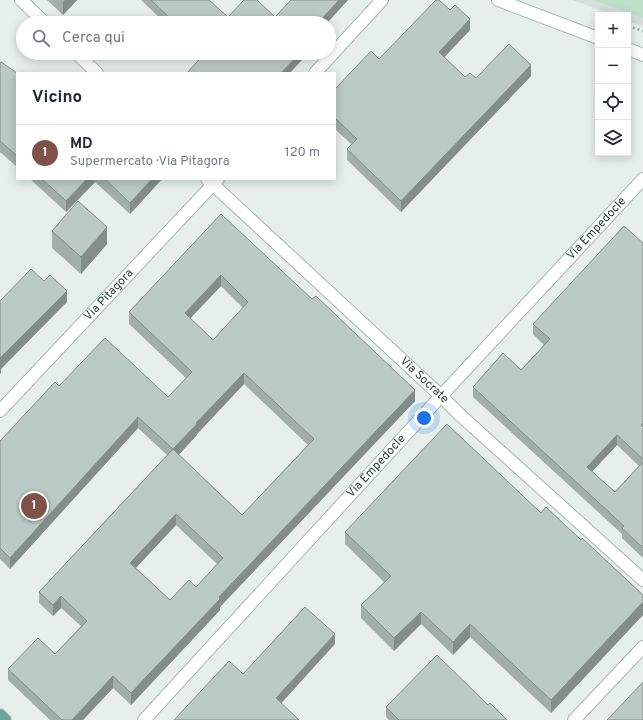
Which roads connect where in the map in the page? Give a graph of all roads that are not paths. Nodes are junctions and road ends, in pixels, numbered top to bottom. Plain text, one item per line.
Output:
1 (21, 0) edge
2 (382, 0) edge
3 (498, 0) edge
4 (38, 16) edge
5 (595, 37) edge
6 (336, 50) edge
7 (631, 51) edge
8 (643, 55) edge
9 (83, 60) edge
10 (327, 60) edge
11 (96, 72) edge
12 (316, 72) edge
13 (643, 179) edge
14 (212, 181) edge
15 (441, 396) junction
16 (0, 412) edge
17 (643, 580) edge
18 (643, 647) edge
19 (0, 715) edge
20 (5, 720) edge
21 (144, 720) edge
22 (574, 720) edge

1 - 4 street
2 - 6 street
3 - 5 street
7 - 8 street
9 - 11 street
10 - 12 street
13 - 15 street, Via Empedocle
14 - 15 street, Via Socrate
14 - 16 street, Via Pitagora
15 - 17 street, Via Socrate
15 - 21 street, Via Empedocle
18 - 22 street
19 - 20 main road

